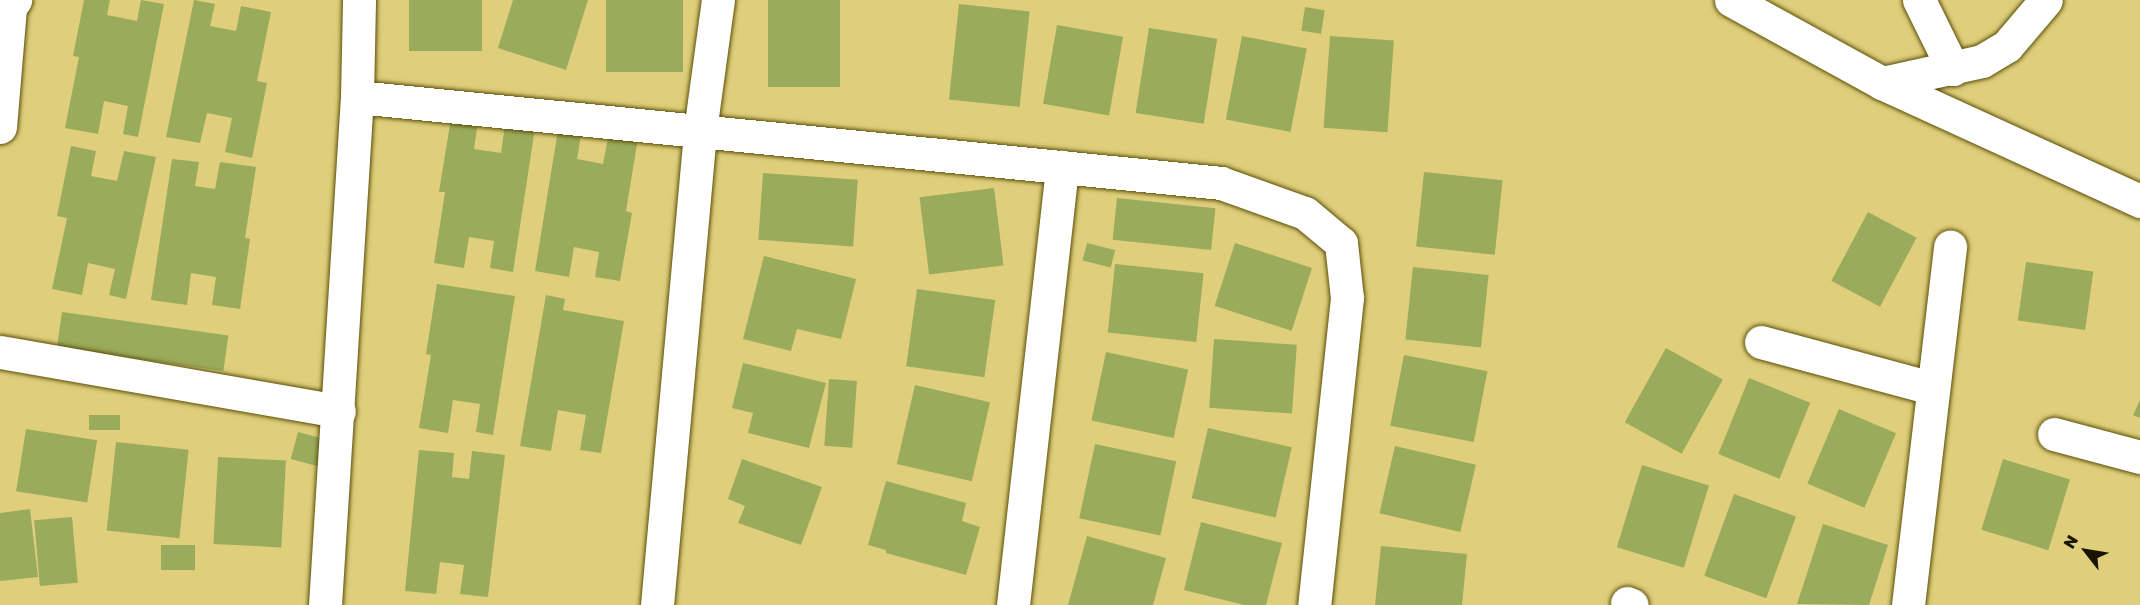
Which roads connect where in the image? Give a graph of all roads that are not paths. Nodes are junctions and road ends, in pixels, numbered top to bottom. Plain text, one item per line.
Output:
1 (15, 0) edge
2 (359, 0) edge
3 (718, 0) edge
4 (1731, 0) edge
5 (1920, 0) edge
6 (2046, 0) edge
7 (1953, 69) junction
8 (1882, 83) junction
9 (357, 96) junction
10 (0, 127) edge
11 (700, 131) junction
12 (1062, 167) junction
13 (2140, 201) edge
14 (1950, 246) dead end
15 (1761, 342) dead end
16 (0, 352) edge
17 (1932, 388) junction
18 (339, 411) junction
19 (2054, 434) dead end
20 (2140, 457) edge
21 (325, 605) edge
22 (657, 605) edge
23 (1013, 605) edge
24 (1314, 605) edge
25 (1908, 605) edge

1 - 10 street
2 - 9 street
3 - 11 street
4 - 8 street
5 - 7 street
6 - 7 street
7 - 8 street
8 - 13 street
9 - 11 street
9 - 18 street
11 - 12 street
11 - 22 street
12 - 23 street
12 - 24 street
14 - 17 street
15 - 17 street
16 - 18 street
17 - 25 street
18 - 21 street
19 - 20 street

